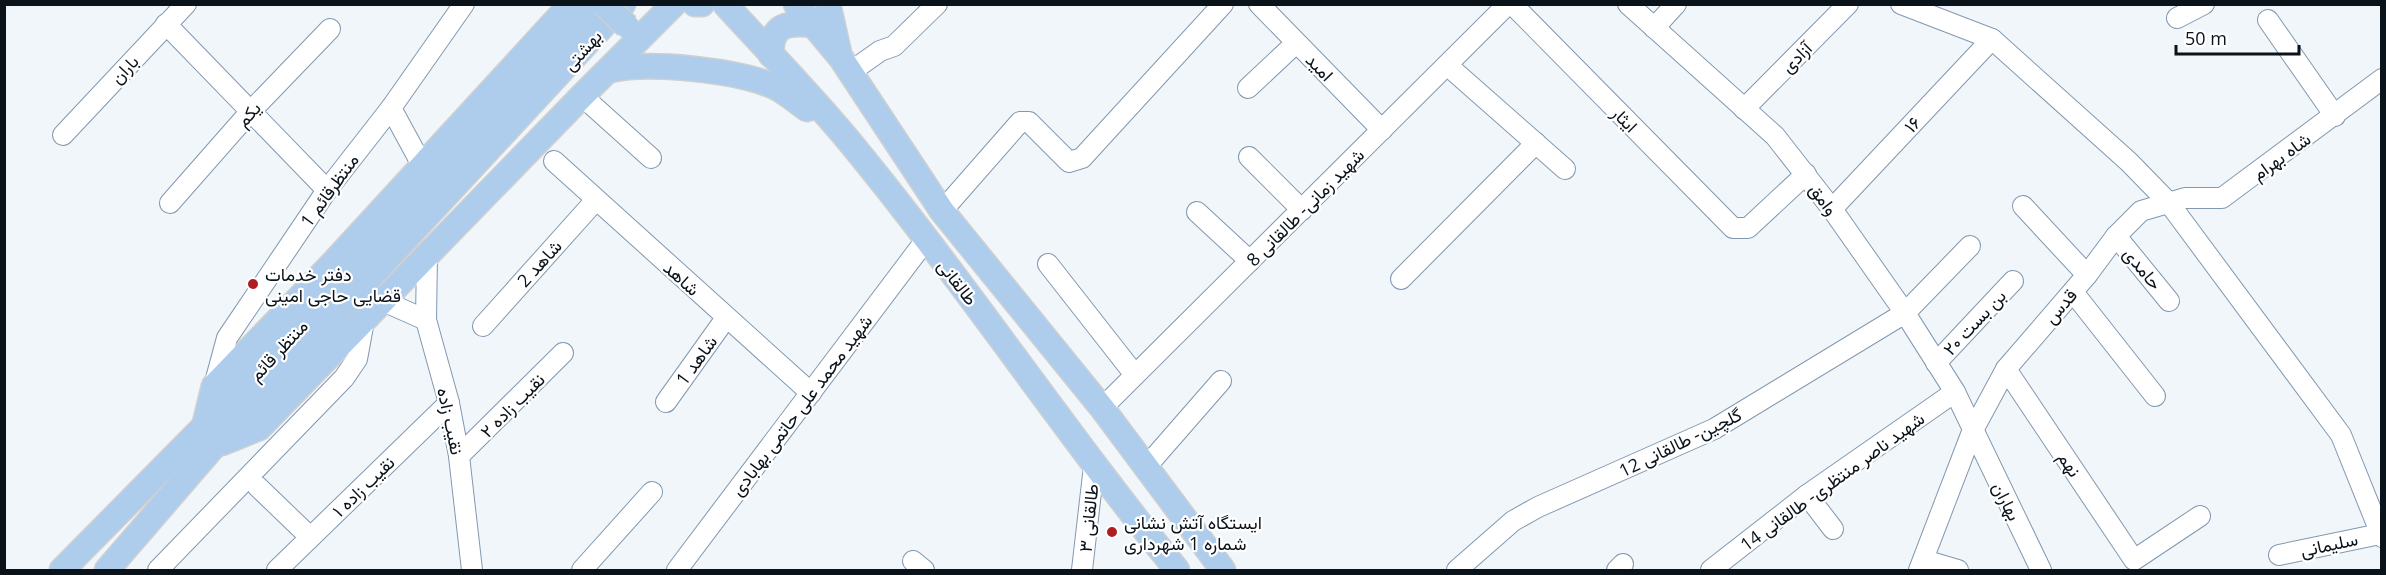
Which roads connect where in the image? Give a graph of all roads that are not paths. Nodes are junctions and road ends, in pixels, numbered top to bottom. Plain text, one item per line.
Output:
1 (186, 4) edge
2 (464, 4) edge
3 (571, 4) edge
4 (603, 4) edge
5 (674, 4) edge
6 (695, 4) edge
7 (702, 4) edge
8 (725, 4) edge
9 (796, 4) edge
10 (828, 4) edge
11 (937, 4) edge
12 (1223, 4) edge
13 (1259, 4) edge
14 (1510, 4) edge
15 (1628, 4) edge
16 (1676, 4) edge
17 (1848, 4) edge
18 (1901, 4) edge
19 (2204, 4) edge
20 (625, 15) edge
21 (2177, 18) dead end
22 (2268, 20) dead end
23 (166, 24) junction
24 (813, 25) junction
25 (1654, 28) junction
26 (330, 29) dead end
27 (1992, 39) junction
28 (1296, 43) junction
29 (563, 45) joint
30 (771, 55) junction
31 (616, 63) junction
32 (845, 65) junction
33 (1447, 65) junction
34 (2382, 80) edge
35 (1248, 88) dead end
36 (541, 95) joint
37 (582, 96) junction
38 (391, 108) junction
39 (1744, 110) junction
40 (250, 112) junction
41 (2335, 116) junction
42 (1382, 130) junction
43 (63, 135) dead end
44 (844, 135) junction
45 (1536, 143) junction
46 (1249, 157) dead end
47 (651, 158) dead end
48 (554, 161) dead end
49 (422, 165) junction
50 (1565, 170) dead end
51 (1806, 174) junction
52 (327, 190) junction
53 (596, 201) junction
54 (170, 203) dead end
55 (2169, 203) junction
56 (2023, 207) dead end
57 (1832, 209) junction
58 (1302, 210) junction
59 (942, 211) junction
60 (1197, 212) dead end
61 (2116, 236) junction
62 (925, 241) junction
63 (1970, 246) dead end
64 (427, 256) junction
65 (1250, 261) junction
66 (1048, 264) dead end
67 (2087, 275) junction
68 (1401, 279) dead end
69 (2013, 280) dead end
70 (2073, 292) junction
71 (382, 301) junction
72 (2169, 301) dead end
73 (1905, 313) junction
74 (726, 318) junction
75 (426, 320) junction
76 (364, 321) junction
77 (483, 326) dead end
78 (563, 353) dead end
79 (1936, 363) junction
80 (2006, 369) junction
81 (1135, 375) junction
82 (1221, 381) dead end
83 (214, 386) junction
84 (1955, 392) junction
85 (811, 393) junction
86 (2155, 396) dead end
87 (666, 402) dead end
88 (449, 403) junction
89 (1102, 408) junction
90 (1972, 432) junction
91 (209, 437) junction
92 (459, 456) junction
93 (1094, 466) junction
94 (1146, 467) junction
95 (257, 486) dead end
96 (652, 492) dead end
97 (1807, 495) junction
98 (2200, 516) dead end
99 (1833, 529) dead end
100 (2381, 535) edge
101 (310, 537) junction
102 (2279, 555) dead end
103 (1921, 565) edge
104 (1717, 568) edge
105 (62, 570) edge
106 (107, 570) edge
107 (158, 570) edge
108 (277, 570) edge
109 (472, 570) edge
110 (582, 570) edge
111 (677, 570) edge
112 (1082, 570) edge
113 (1177, 570) edge
114 (1223, 570) edge
115 (1460, 570) edge
116 (1958, 570) edge
117 (2041, 570) edge

1 - 23 street, باران
2 - 38 street, منتظرقائم 1
3 - 49 main road
4 - 20 main road, bridge
4 - 29 main road, بهشتی
5 - 31 main road
6 - 7 main road
8 - 30 main road, طالقانی
9 - 24 main road, طالقانی
10 - 32 main road
11 - 32 street
12 - 59 street
13 - 28 street, امید
14 - 33 street, شهید زمانی- طالقانی 8
14 - 51 street, ایثار
15 - 25 street, وامق
16 - 25 street
17 - 39 street, آزادی
18 - 27 street
19 - 21 street
20 - 31 main road
20 - 36 main road, بهشتی
22 - 41 street
23 - 40 street
23 - 43 street, باران
24 - 30 main road
24 - 32 main road, طالقانی
25 - 39 street, وامق
26 - 40 street, یکم
27 - 55 street
27 - 57 street, ۱۶
28 - 35 street
28 - 42 street, امید
29 - 91 main road, منتظر قائم
30 - 44 main road, طالقانی
31 - 37 main road
31 - 44 main road
32 - 59 main road, طالقانی
33 - 42 street, شهید زمانی- طالقانی 8
33 - 45 street
34 - 41 street, شاه بهرام
36 - 91 main road, منتظر قائم
37 - 47 street
37 - 64 main road
38 - 49 street
38 - 52 street, منتظرقائم 1
39 - 51 street, وامق
40 - 52 street
40 - 54 street, یکم
41 - 55 street, شاه بهرام
42 - 58 street, شهید زمانی- طالقانی 8
44 - 62 main road, طالقانی
45 - 50 street
45 - 68 street
46 - 58 street
48 - 53 street, شاهد
49 - 83 main road
51 - 57 street, وامق
52 - 83 street, منتظرقائم 1
53 - 74 street, شاهد
53 - 77 street, شاهد 2
55 - 61 street, قدس
55 - 100 street
56 - 67 street
57 - 73 street, وامق
58 - 65 street, شهید زمانی- طالقانی 8
59 - 89 main road, طالقانی
60 - 65 street
61 - 67 street, قدس
61 - 72 street, حامدی
62 - 85 street, شهید محمد علی حاتمی بهابادی
62 - 93 main road, طالقانی
63 - 73 street, گلچین- طالقانی 12
64 - 71 main road
64 - 75 street, نقیب زاده
65 - 81 street, شهید زمانی- طالقانی 8
66 - 81 street
67 - 70 street, قدس
69 - 79 street, بن بست ۲۰
70 - 80 street, قدس
70 - 86 street
71 - 75 street
71 - 76 main road
73 - 79 street, وامق
73 - 115 street, گلچین- طالقانی 12
74 - 85 street, شاهد
74 - 87 street, شاهد 1
75 - 88 street, نقیب زاده
76 - 91 main road
76 - 107 street
78 - 92 street, نقیب زاده ۲
79 - 84 street, وامق
80 - 90 street, قدس
80 - 98 street, نهم
81 - 89 street, شهید زمانی- طالقانی 8
82 - 94 street
83 - 91 main road
84 - 90 street, وامق
84 - 97 street, شهید ناصر منتظری- طالقانی 14
85 - 111 street, شهید محمد علی حاتمی بهابادی
88 - 92 street, نقیب زاده
88 - 101 street, نقیب زاده ۱
89 - 94 main road, طالقانی
90 - 103 street, قدس
90 - 117 street, بهاران
91 - 105 main road, منتظر قائم
91 - 106 main road, منتظر قائم
92 - 109 street, نقیب زاده
93 - 112 street, طالقانی ۳
93 - 113 main road, طالقانی
94 - 114 main road, طالقانی
95 - 101 street
96 - 110 street
97 - 99 street
97 - 104 street, شهید ناصر منتظری- طالقانی 14
100 - 102 street, سلیمانی
101 - 108 street, نقیب زاده ۱
103 - 116 street

